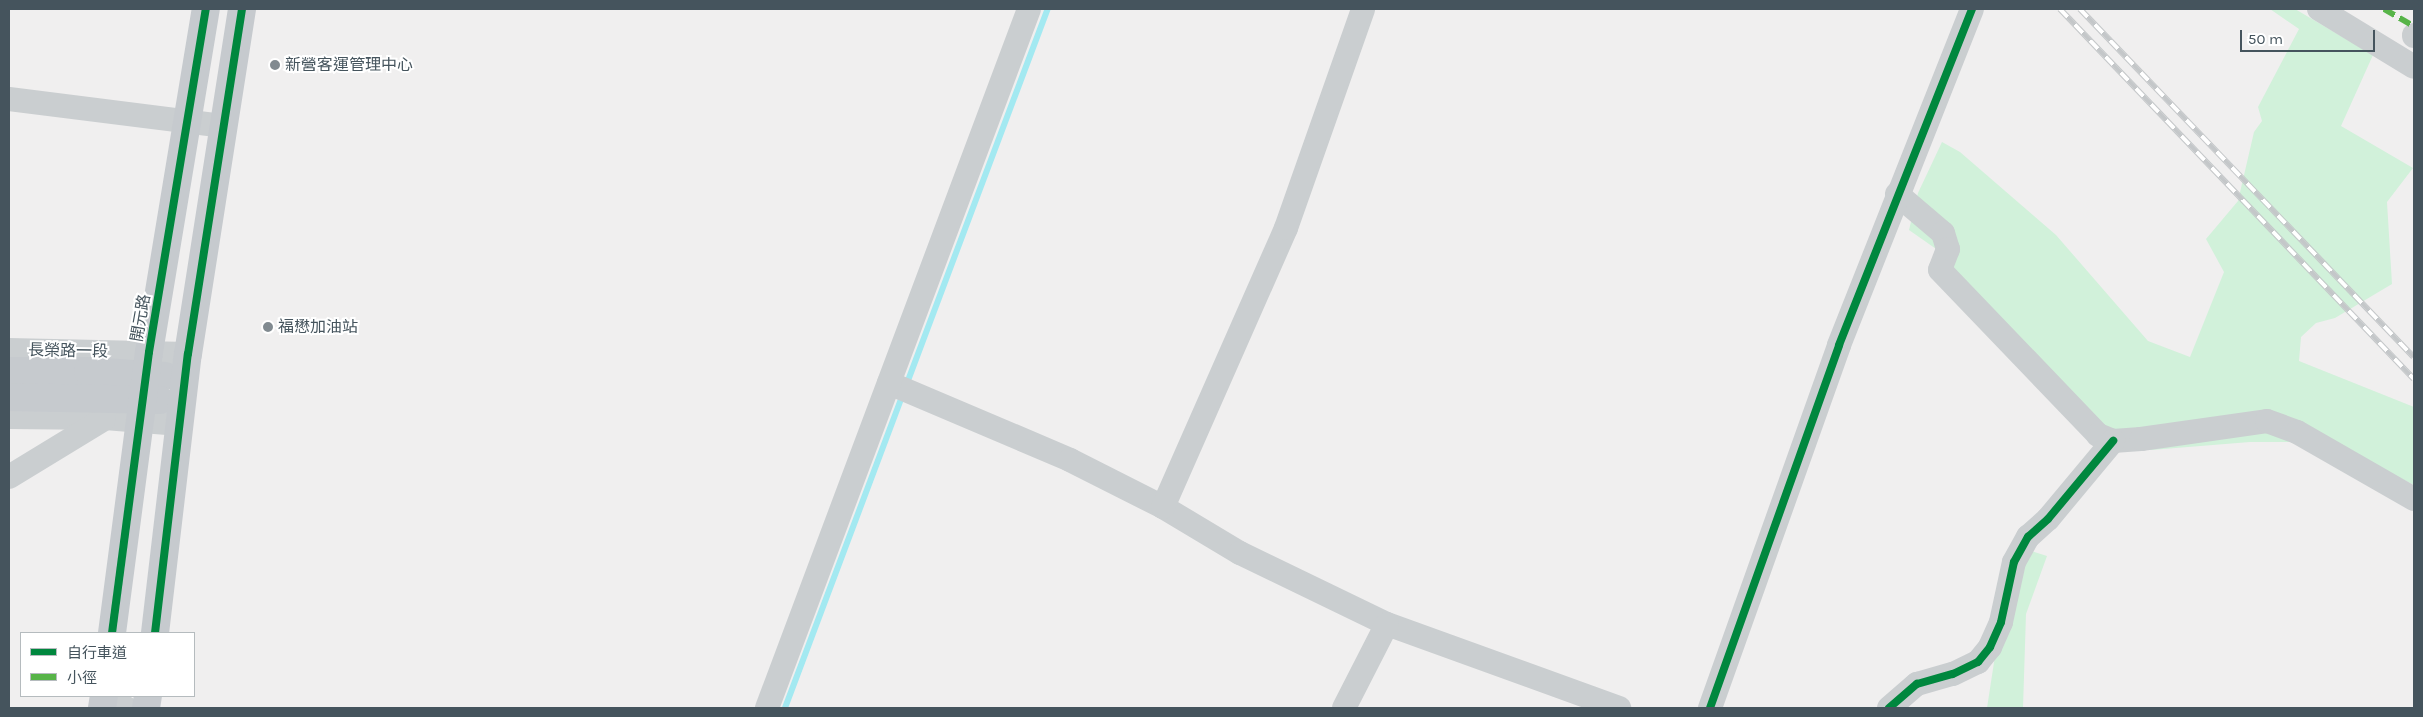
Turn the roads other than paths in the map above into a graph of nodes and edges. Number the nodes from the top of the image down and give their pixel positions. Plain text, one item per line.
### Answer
1 (206, 9) edge
2 (242, 9) edge
3 (1030, 9) edge
4 (1363, 9) edge
5 (1972, 9) edge
6 (2319, 9) edge
7 (2414, 67) edge
8 (9, 99) edge
9 (189, 121) junction
10 (224, 126) junction
11 (1897, 194) junction
12 (9, 350) edge
13 (9, 372) edge
14 (889, 384) junction
15 (144, 386) junction
16 (184, 389) junction
17 (94, 395) junction
18 (9, 397) edge
19 (9, 417) edge
20 (2113, 441) junction
21 (9, 477) edge
22 (2414, 499) edge
23 (1163, 507) junction
24 (1387, 624) junction
25 (112, 632) edge
26 (155, 632) edge
27 (767, 708) edge
28 (1344, 708) edge
29 (1619, 708) edge
30 (1713, 708) edge
31 (1889, 708) edge

1 - 9 main road, 開元路
2 - 10 main road
3 - 14 street
4 - 23 street
5 - 11 street
6 - 7 street
8 - 9 street
9 - 10 street
9 - 15 main road, 開元路
10 - 16 main road
11 - 20 street
11 - 30 street
12 - 15 street, 長榮路一段
13 - 17 main road
14 - 23 street
14 - 27 street
15 - 16 main road, 長榮路一段
15 - 16 street, 長榮路一段
15 - 17 main road, 長榮路一段
15 - 25 main road, 開元路
16 - 26 main road
17 - 18 main road
17 - 19 street, 長榮路一段
17 - 21 street
20 - 22 street
20 - 31 street
23 - 24 street
24 - 28 street
24 - 29 street

